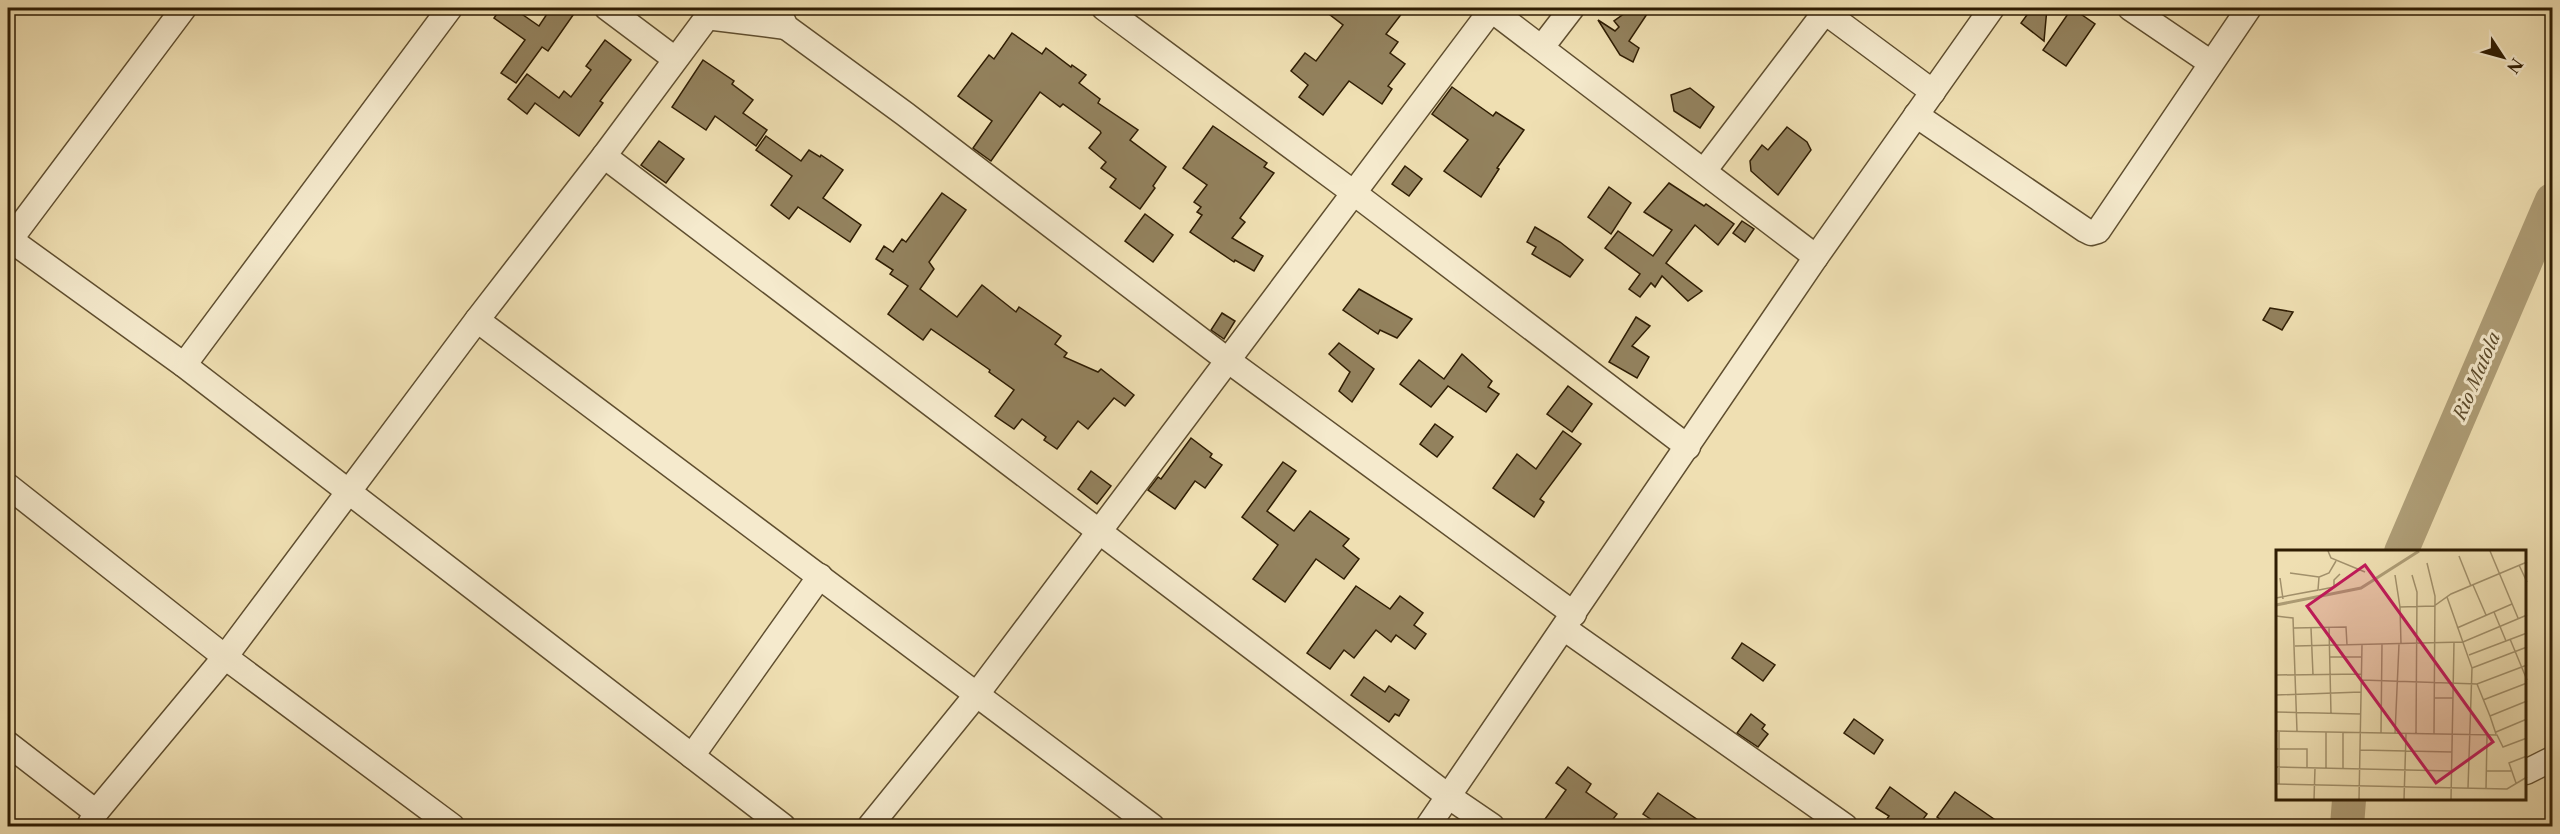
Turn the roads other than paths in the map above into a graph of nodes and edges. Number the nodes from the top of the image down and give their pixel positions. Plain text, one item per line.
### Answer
1 (184, 8) edge
2 (450, 8) edge
3 (607, 8) edge
4 (1104, 8) edge
5 (1491, 8) edge
6 (1572, 8) edge
7 (1992, 8) edge
8 (2130, 8) edge
9 (2249, 8) edge
10 (1827, 10) edge
11 (710, 12) edge
12 (782, 17) edge
13 (1542, 47) junction
14 (675, 59) junction
15 (2211, 63) junction
16 (1933, 92) junction
17 (1916, 115) junction
18 (604, 156) junction
19 (1704, 171) junction
20 (1354, 193) junction
21 (9, 239) edge
22 (1816, 257) junction
23 (477, 320) junction
24 (1226, 359) junction
25 (184, 365) junction
26 (1688, 447) junction
27 (8, 486) edge
28 (347, 492) junction
29 (1101, 530) junction
30 (820, 576) junction
31 (1570, 621) junction
32 (225, 657) junction
33 (977, 694) junction
34 (8, 744) edge
35 (692, 756) junction
36 (2553, 759) edge
37 (2527, 772) edge
38 (1448, 796) junction
39 (92, 819) edge
40 (452, 826) edge
41 (783, 826) edge
42 (870, 826) edge
43 (1152, 826) edge
44 (1428, 826) edge
45 (1492, 826) edge
46 (1845, 826) edge

1 - 21 street
2 - 25 street
3 - 14 street
4 - 20 street
5 - 13 street
5 - 20 street
6 - 13 street
7 - 16 street
8 - 15 street
9 - 15 street
10 - 16 street
10 - 19 street
11 - 12 street
11 - 14 street
12 - 24 street
13 - 19 street
14 - 18 street
15 - 17 street
16 - 17 street
17 - 22 street
18 - 23 street
18 - 29 street
19 - 22 street
20 - 24 street
20 - 26 street
21 - 25 street
22 - 26 street
23 - 28 street
23 - 30 street
24 - 29 street
24 - 31 street
25 - 28 street
26 - 31 street
27 - 32 street
28 - 32 street
28 - 35 street
29 - 33 street
29 - 38 street
30 - 33 street
30 - 35 street
31 - 38 street
31 - 46 street
32 - 39 street
32 - 40 street
33 - 42 street
33 - 43 street
34 - 39 street
35 - 41 street
36 - 37 street
38 - 44 street
38 - 45 street

